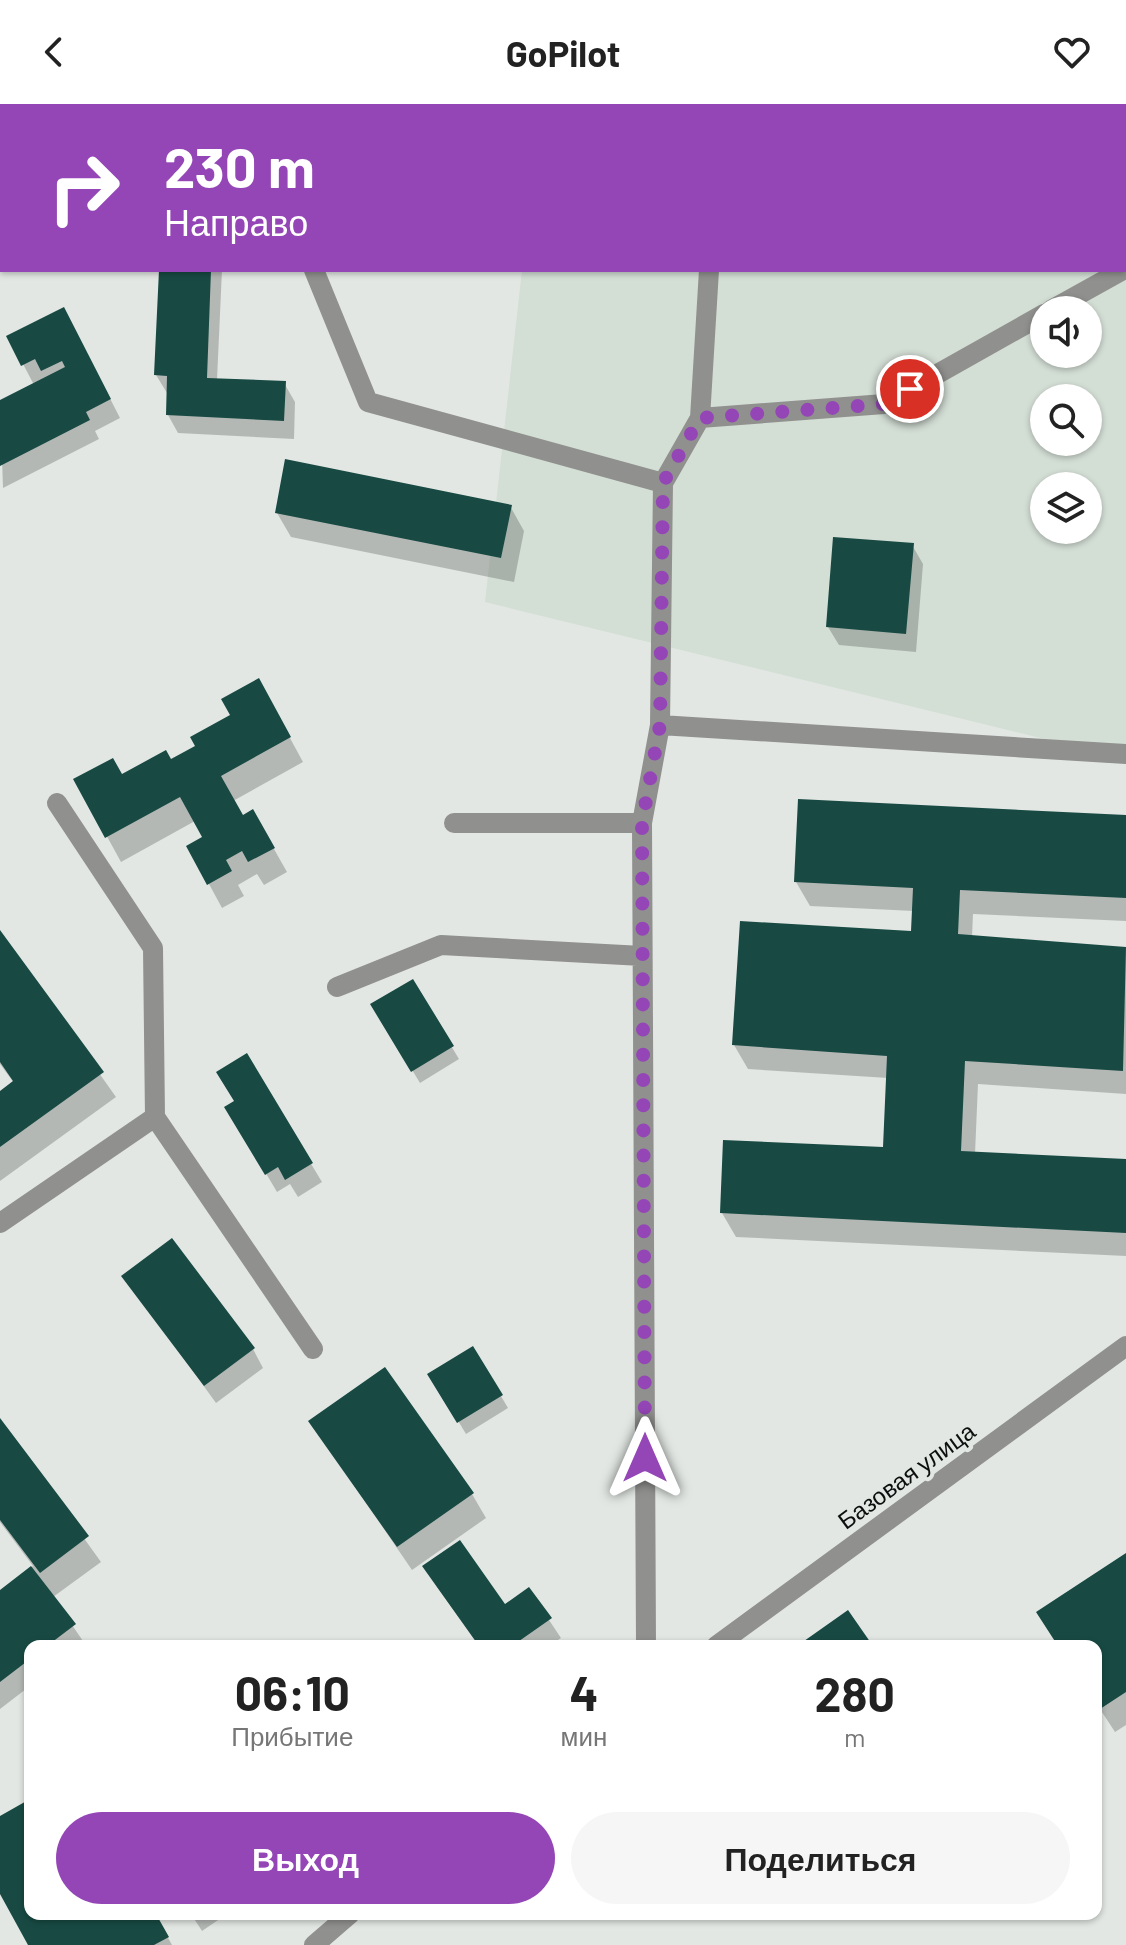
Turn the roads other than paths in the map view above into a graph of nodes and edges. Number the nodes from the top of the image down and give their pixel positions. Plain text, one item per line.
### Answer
1 (315, 272) edge
2 (709, 272) edge
3 (1119, 272) edge
4 (1076, 296) edge
5 (1030, 322) edge
6 (700, 418) junction
7 (663, 483) junction
8 (660, 725) junction
9 (1126, 754) edge
10 (57, 803) dead end
11 (454, 823) dead end
12 (642, 823) junction
13 (642, 956) junction
14 (337, 987) dead end
15 (155, 1117) junction
16 (0, 1223) edge
17 (1126, 1346) edge
18 (313, 1349) dead end
19 (646, 1640) edge
20 (724, 1640) edge
21 (340, 1928) edge
22 (314, 1945) edge

1 - 7 street
2 - 6 street
3 - 4 street
5 - 6 street
6 - 7 street
7 - 8 street
8 - 9 street
8 - 12 street
10 - 15 street
11 - 12 street
12 - 13 street
13 - 14 street
13 - 19 street
15 - 16 street
15 - 18 street
17 - 20 street, Базовая улица
21 - 22 street

